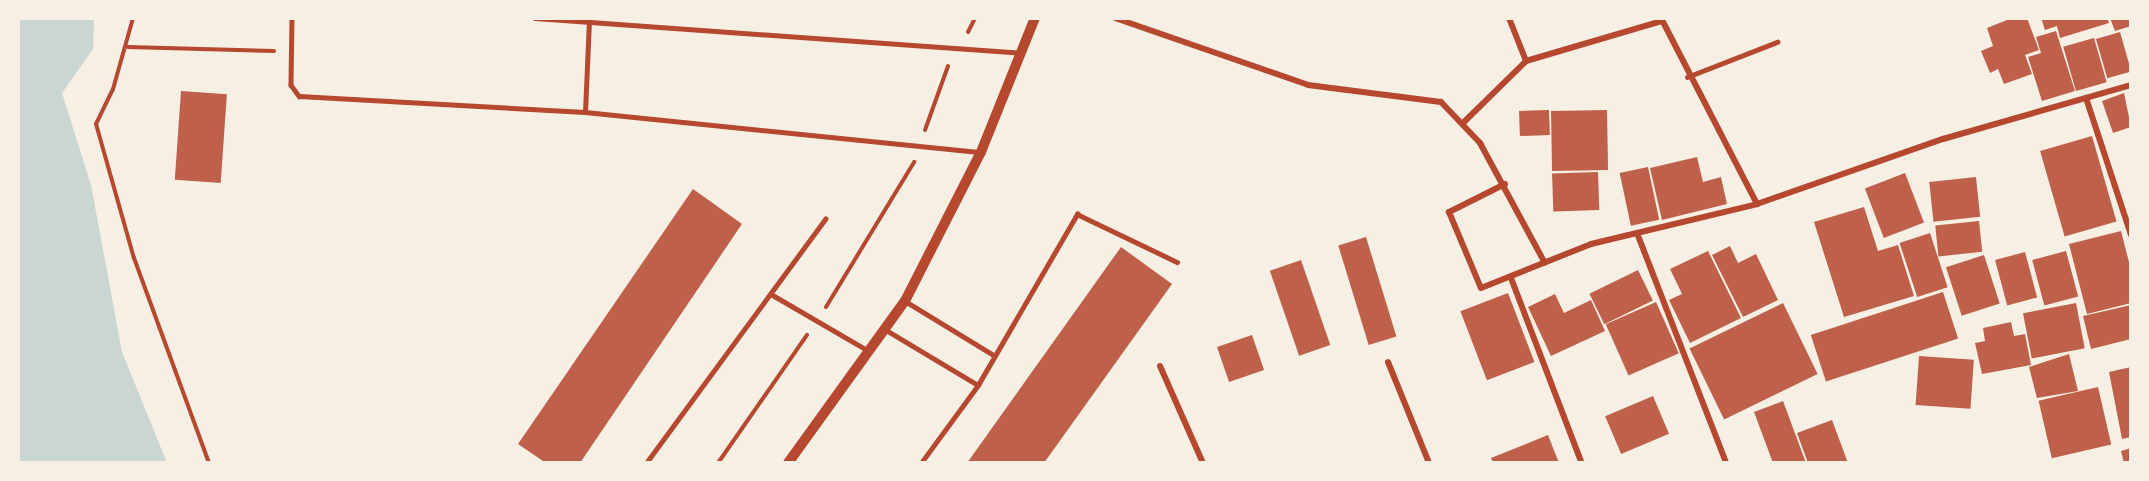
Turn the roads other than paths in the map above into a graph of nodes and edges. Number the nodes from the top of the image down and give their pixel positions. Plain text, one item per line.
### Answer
1 (292, 18) edge
2 (535, 18) edge
3 (1035, 18) edge
4 (1115, 18) edge
5 (1509, 18) edge
6 (1661, 20) edge
7 (589, 21) junction
8 (1777, 42) dead end
9 (1022, 54) junction
10 (1526, 61) junction
11 (1687, 77) junction
12 (2131, 85) edge
13 (2086, 98) junction
14 (585, 112) junction
15 (1464, 122) junction
16 (981, 152) junction
17 (1505, 184) junction
18 (1757, 204) junction
19 (825, 219) dead end
20 (1637, 233) junction
21 (2131, 235) edge
22 (1177, 262) dead end
23 (1545, 263) junction
24 (1511, 278) junction
25 (771, 294) junction
26 (905, 301) junction
27 (886, 330) junction
28 (871, 353) junction
29 (995, 356) junction
30 (1388, 362) dead end
31 (1160, 366) dead end
32 (978, 385) junction
33 (1581, 461) dead end
34 (646, 463) edge
35 (788, 463) edge
36 (921, 463) edge
37 (1203, 463) edge
38 (1429, 463) edge
39 (1726, 463) edge

1 - 14 lane
2 - 7 lane
3 - 9 street
4 - 15 street
5 - 10 street
6 - 10 street
6 - 11 street
7 - 9 lane
7 - 14 lane
8 - 11 lane
9 - 16 street
10 - 15 street
11 - 18 street
12 - 13 street
13 - 18 street
13 - 21 street
14 - 16 lane
15 - 17 street
16 - 26 street
17 - 23 street
17 - 24 street
18 - 20 street
19 - 25 lane
20 - 23 street
20 - 39 street
22 - 29 lane
23 - 24 street
24 - 33 street
25 - 28 lane
25 - 34 lane
26 - 27 street
26 - 29 lane
27 - 28 street
27 - 32 lane
28 - 35 street
29 - 32 lane
30 - 38 street
31 - 37 street
32 - 36 lane

